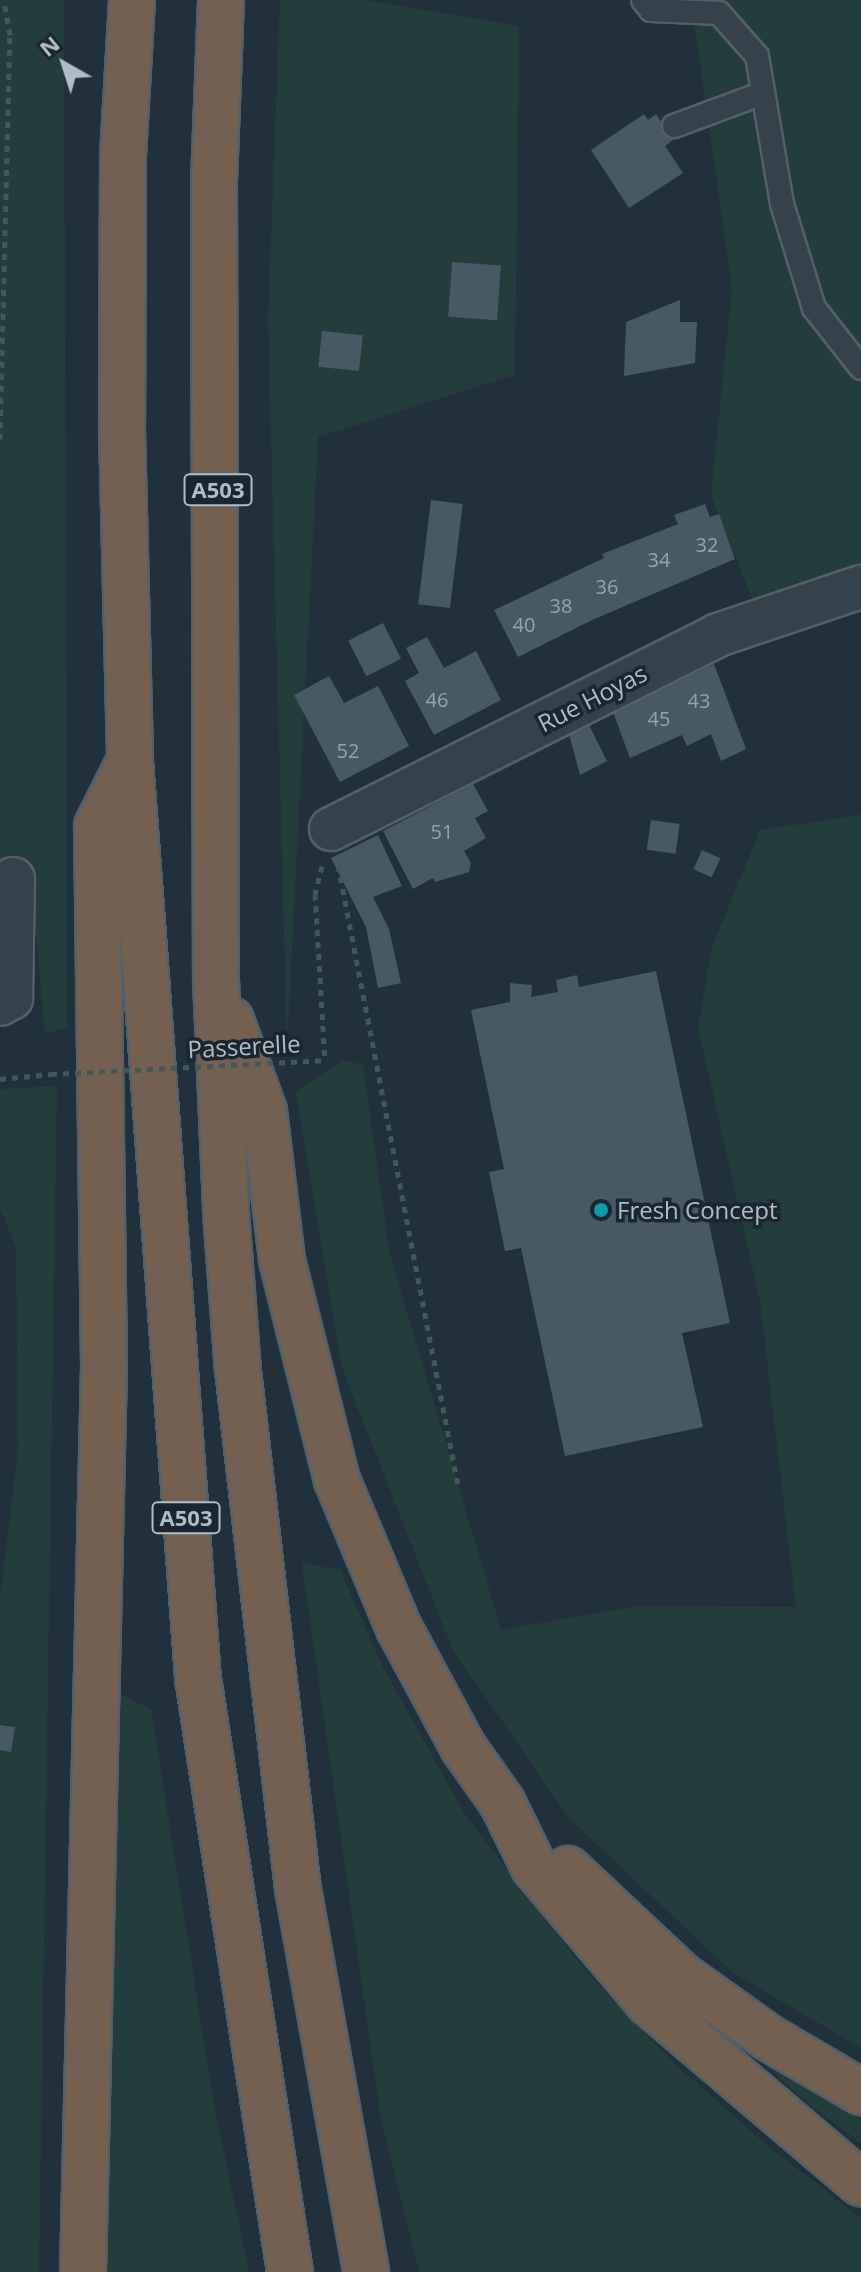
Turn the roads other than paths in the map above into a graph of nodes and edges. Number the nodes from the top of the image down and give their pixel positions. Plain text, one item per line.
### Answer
1 (132, 0) edge
2 (221, 0) edge
3 (643, 0) edge
4 (763, 93) junction
5 (674, 126) dead end
6 (861, 368) edge
7 (861, 587) edge
8 (130, 759) junction
9 (331, 829) road end
10 (13, 879) dead end
11 (216, 980) junction
12 (0, 1004) edge
13 (502, 1802) junction
14 (861, 2092) edge
15 (861, 2183) edge
16 (83, 2272) edge
17 (290, 2272) edge
18 (366, 2272) edge

1 - 8 highway, A503
2 - 11 highway, A503
3 - 4 lane
4 - 5 lane
4 - 6 lane
7 - 9 street, Rue Hoyas
8 - 16 highway
8 - 17 highway, A503
10 - 12 street
11 - 13 highway
11 - 18 highway, A503
13 - 14 highway
13 - 15 highway

